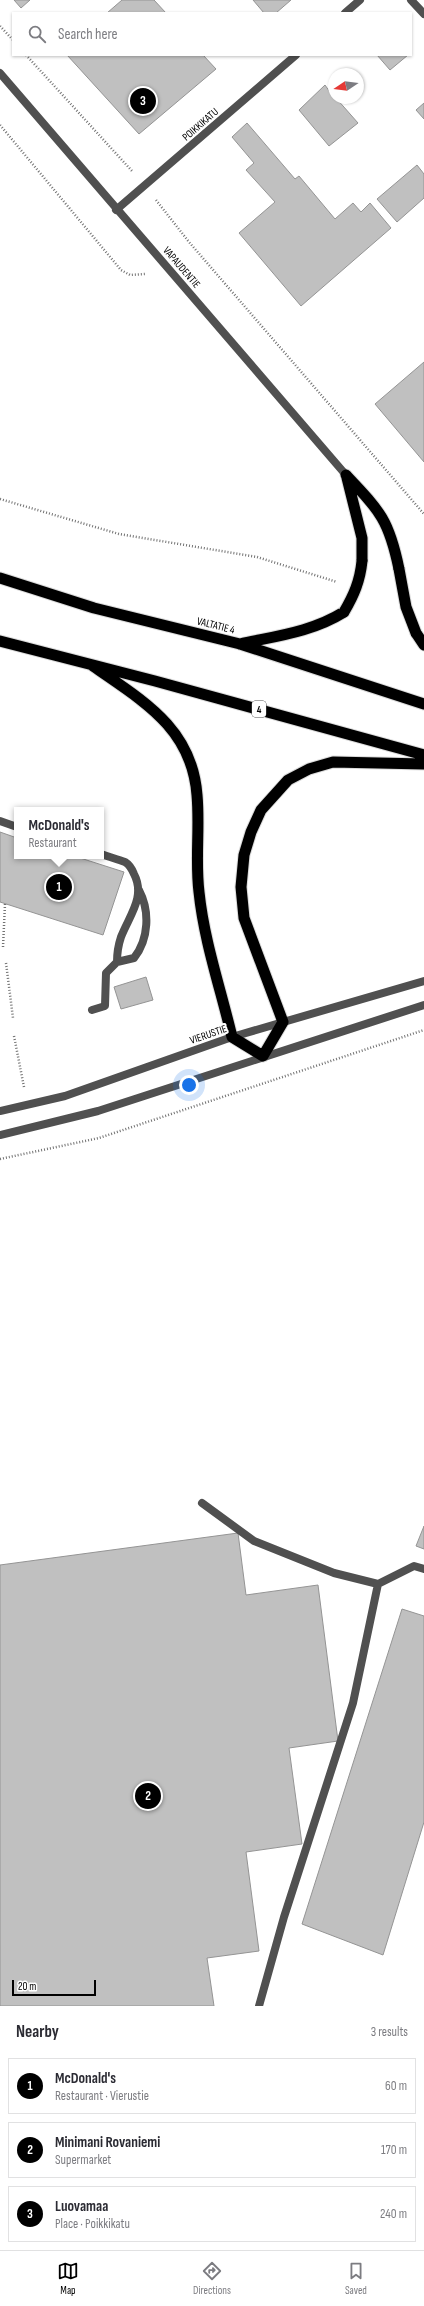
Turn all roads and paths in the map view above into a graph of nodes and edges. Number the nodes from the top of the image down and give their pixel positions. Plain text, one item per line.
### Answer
1 (360, 0) edge
2 (412, 0) edge
3 (346, 12) edge
4 (424, 14) edge
5 (0, 26) edge
6 (12, 39) edge
7 (27, 56) edge
8 (295, 56) edge
9 (0, 73) edge
10 (0, 125) edge
11 (145, 185) junction
12 (116, 210) junction
13 (145, 274) dead end
14 (346, 475) junction
15 (0, 499) edge
16 (424, 514) edge
17 (0, 578) edge
18 (342, 583) dead end
19 (0, 642) edge
20 (240, 644) junction
21 (424, 645) edge
22 (93, 666) junction
23 (424, 704) edge
24 (424, 755) edge
25 (424, 764) edge
26 (0, 821) edge
27 (14, 826) edge
28 (104, 855) edge
29 (139, 890) junction
30 (5, 904) dead end
31 (3, 947) dead end
32 (117, 962) junction
33 (6, 963) dead end
34 (424, 981) edge
35 (424, 1005) edge
36 (92, 1010) dead end
37 (13, 1018) dead end
38 (283, 1022) junction
39 (424, 1030) edge
40 (14, 1036) dead end
41 (232, 1037) junction
42 (263, 1056) junction
43 (24, 1087) dead end
44 (0, 1111) edge
45 (0, 1135) edge
46 (0, 1159) edge
47 (202, 1503) dead end
48 (424, 1569) edge
49 (378, 1584) junction
50 (259, 2006) edge

1 - 3 street
2 - 4 street
5 - 6 path
7 - 11 path
8 - 11 street, POIKKIKATU
9 - 12 street, VAPAUDENTIE
10 - 13 path
11 - 12 street, POIKKIKATU
11 - 16 path
12 - 14 street, VAPAUDENTIE
14 - 20 highway, bridge
14 - 21 highway, bridge
15 - 18 path
17 - 20 highway, VALTATIE 4
19 - 22 highway, 4
20 - 23 highway, VALTATIE 4
22 - 24 highway, 4
22 - 41 highway
25 - 38 highway
26 - 27 street
28 - 29 street
29 - 32 street
29 - 32 street
30 - 31 path
32 - 36 street
33 - 37 path
34 - 38 street, VIERUSTIE
35 - 42 street
38 - 41 street, VIERUSTIE
38 - 42 highway
39 - 46 path
40 - 43 path
41 - 42 highway
41 - 44 street, VIERUSTIE
42 - 45 street
47 - 49 street
48 - 49 street
49 - 50 street

